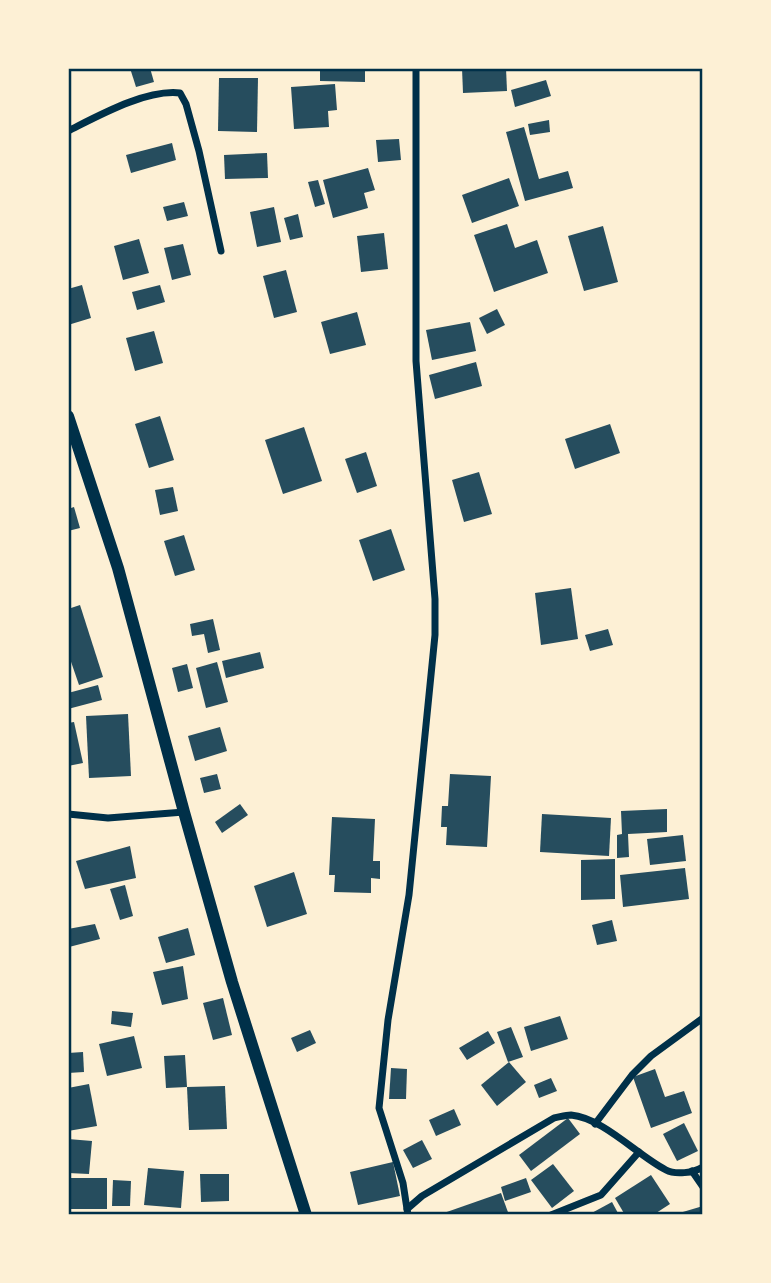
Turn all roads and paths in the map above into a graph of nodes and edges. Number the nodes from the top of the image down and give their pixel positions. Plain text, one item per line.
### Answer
1 (415, 68) edge
2 (68, 131) edge
3 (221, 251) dead end
4 (68, 415) edge
5 (184, 812) junction
6 (68, 814) edge
7 (703, 1018) edge
8 (595, 1124) junction
9 (639, 1152) junction
10 (703, 1167) edge
11 (692, 1171) junction
12 (703, 1187) edge
13 (407, 1212) edge
14 (306, 1215) edge
15 (551, 1215) edge

1 - 13 street
2 - 3 street
4 - 5 street
5 - 6 street
5 - 14 street
7 - 8 street
8 - 9 street
8 - 13 street
9 - 11 street
9 - 15 street
10 - 11 street
11 - 12 street

